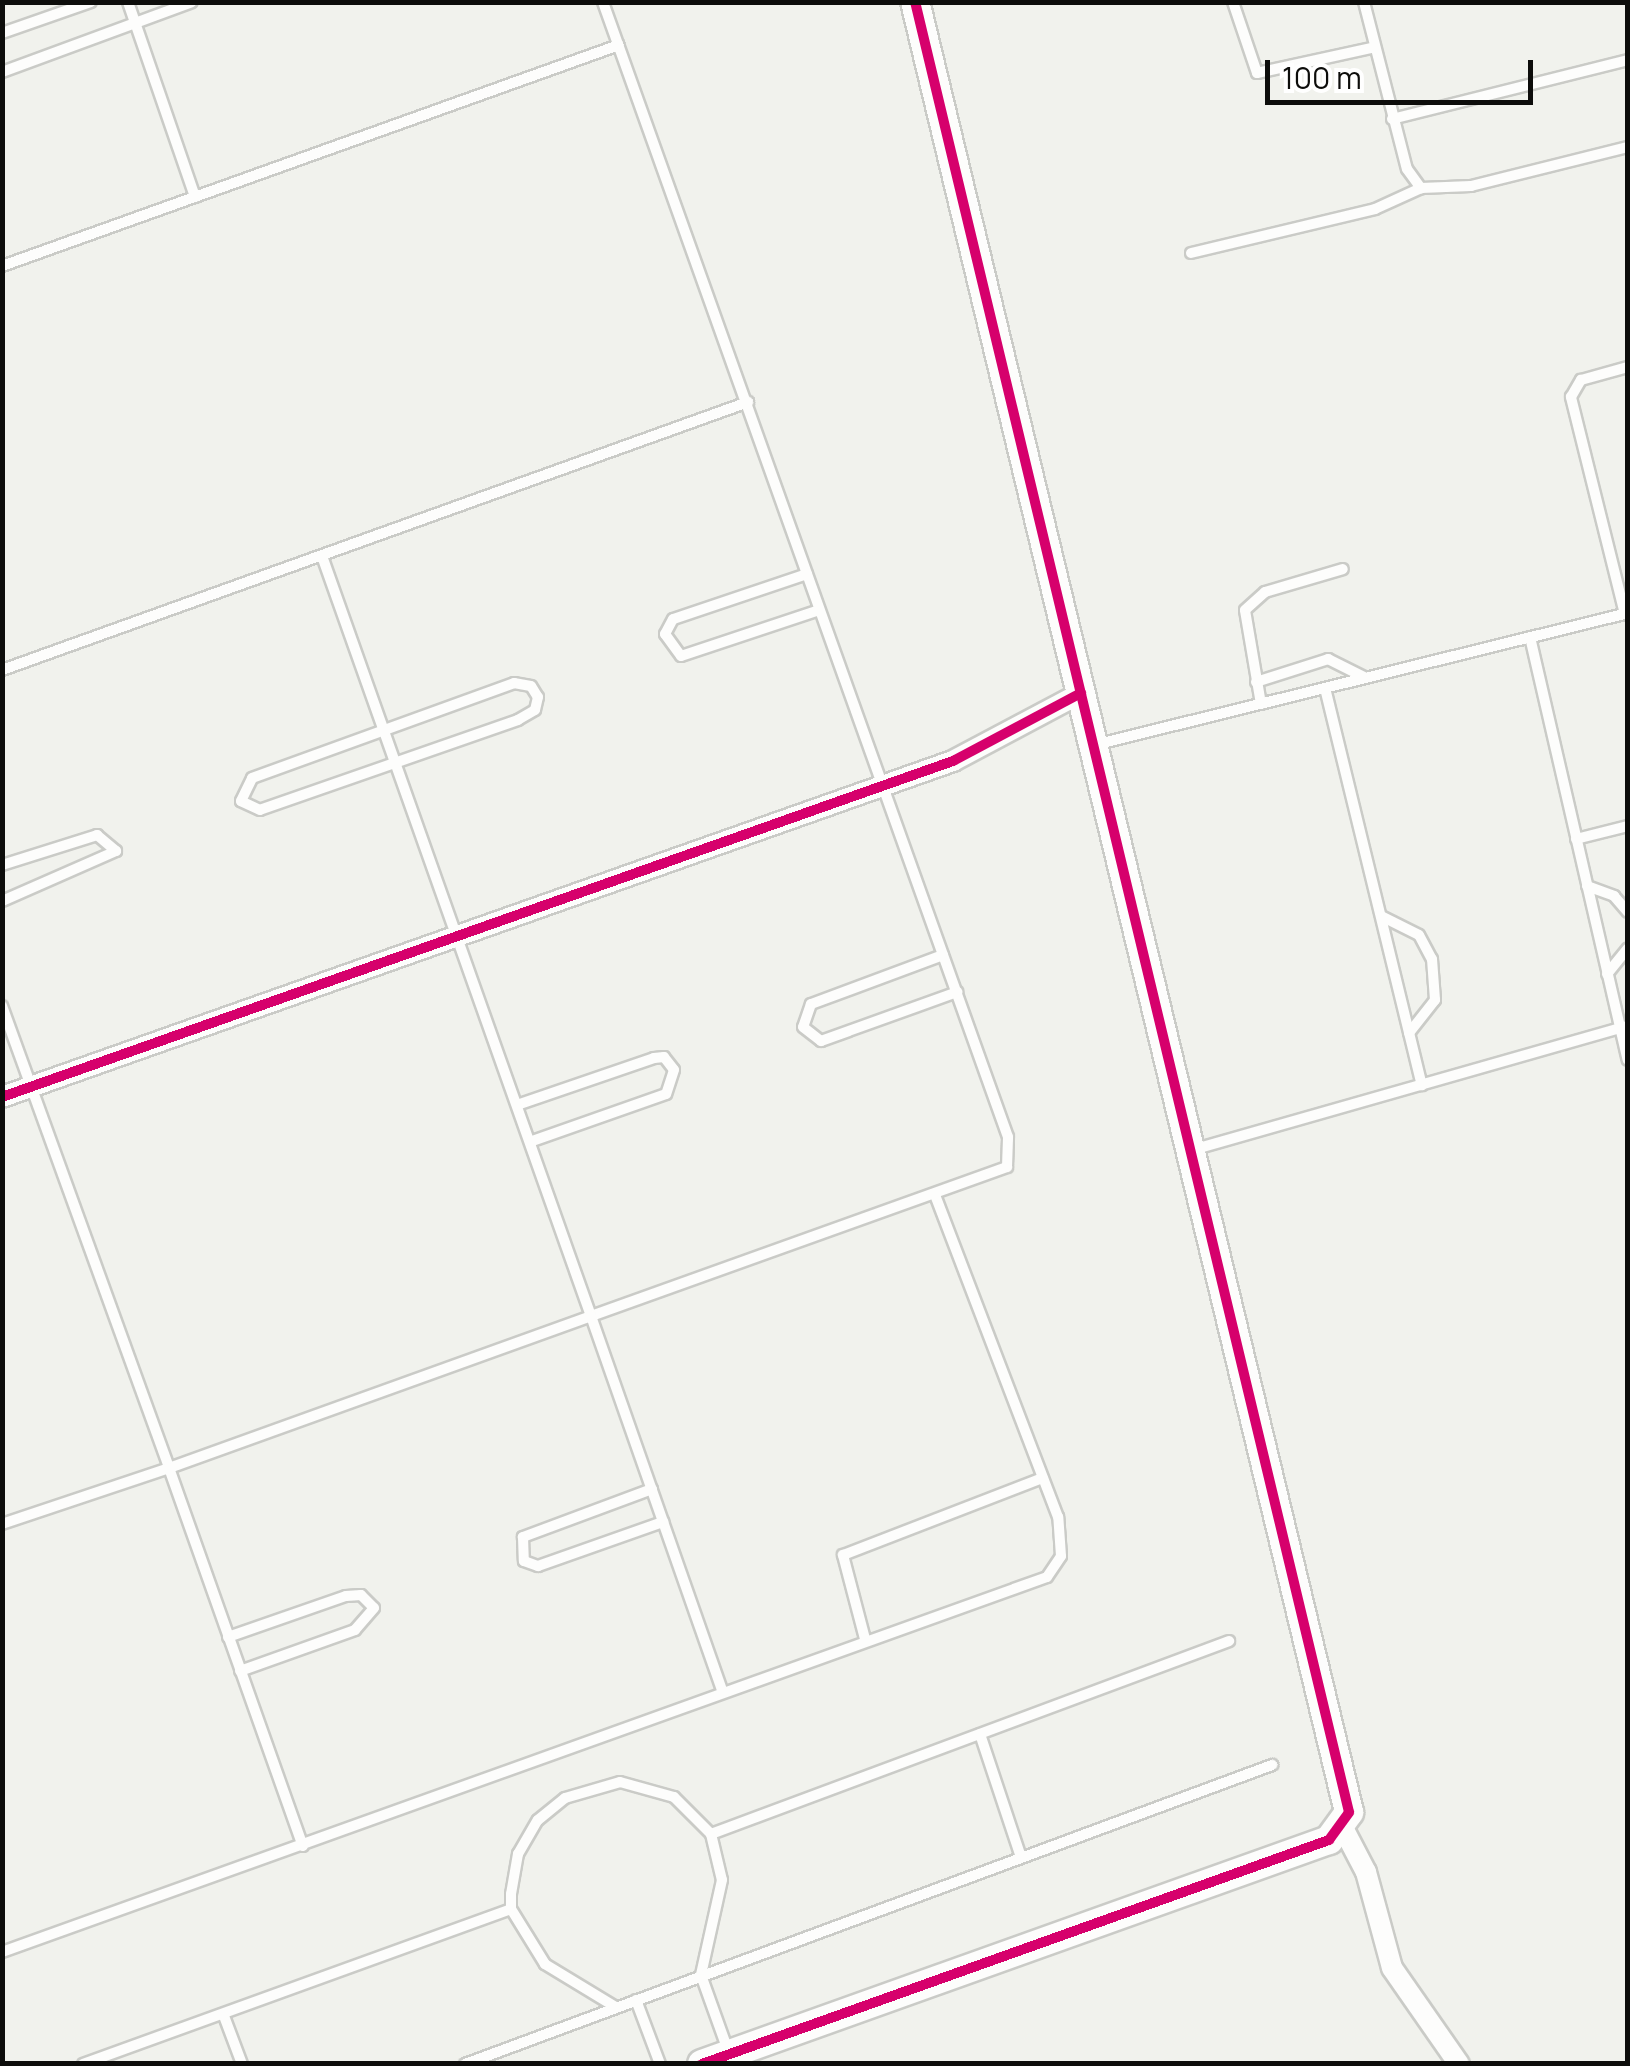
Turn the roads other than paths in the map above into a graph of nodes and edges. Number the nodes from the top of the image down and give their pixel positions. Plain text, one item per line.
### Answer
1 (91, 2) edge
2 (128, 2) edge
3 (192, 2) edge
4 (604, 2) edge
5 (915, 2) edge
6 (1233, 2) edge
7 (1364, 2) edge
8 (135, 23) junction
9 (2, 32) edge
10 (619, 45) junction
11 (1375, 47) junction
12 (1628, 60) edge
13 (2, 72) edge
14 (1392, 119) junction
15 (1628, 146) edge
16 (1421, 188) junction
17 (195, 197) junction
18 (1191, 253) dead end
19 (2, 266) edge
20 (1628, 367) edge
21 (748, 402) junction
22 (322, 556) junction
23 (1344, 569) dead end
24 (807, 574) junction
25 (819, 610) junction
26 (1626, 614) edge
27 (1530, 637) junction
28 (2, 670) edge
29 (1366, 678) junction
30 (1256, 682) junction
31 (1326, 688) junction
32 (1081, 693) junction
33 (1261, 704) junction
34 (385, 729) junction
35 (1093, 745) junction
36 (396, 761) junction
37 (882, 786) junction
38 (1628, 826) edge
39 (1576, 839) junction
40 (2, 864) edge
41 (1587, 886) junction
42 (2, 900) edge
43 (1628, 912) edge
44 (1381, 916) junction
45 (456, 936) junction
46 (1628, 948) edge
47 (943, 955) junction
48 (1607, 974) junction
49 (956, 992) junction
50 (2, 1006) edge
51 (1624, 1027) edge
52 (1409, 1033) junction
53 (1628, 1060) edge
54 (1422, 1085) junction
55 (32, 1086) junction
56 (2, 1097) edge
57 (517, 1105) junction
58 (530, 1142) junction
59 (1191, 1150) junction
60 (936, 1196) junction
61 (591, 1316) junction
62 (169, 1468) junction
63 (1043, 1478) junction
64 (652, 1490) junction
65 (664, 1522) junction
66 (2, 1524) edge
67 (228, 1637) junction
68 (865, 1639) junction
69 (1229, 1641) dead end
70 (240, 1671) junction
71 (722, 1691) junction
72 (980, 1734) junction
73 (1272, 1765) dead end
74 (1342, 1828) junction
75 (711, 1834) junction
76 (303, 1846) junction
77 (1022, 1857) junction
78 (511, 1909) junction
79 (2, 1952) edge
80 (701, 1975) junction
81 (636, 2000) junction
82 (614, 2006) junction
83 (224, 2016) junction
84 (730, 2054) junction
85 (83, 2064) edge
86 (242, 2064) edge
87 (465, 2064) edge
88 (660, 2064) edge
89 (702, 2064) edge
90 (1459, 2064) edge

1 - 9 lane
2 - 8 lane
3 - 8 lane
4 - 10 lane
5 - 32 street
6 - 11 lane
7 - 11 lane
8 - 13 lane
8 - 17 lane
10 - 17 lane
10 - 21 lane
11 - 14 lane
12 - 14 lane
14 - 16 lane
15 - 16 lane
16 - 18 lane
17 - 19 lane
20 - 26 lane
21 - 22 lane
21 - 24 lane
22 - 28 lane
22 - 34 lane
23 - 30 lane
24 - 25 lane
24 - 25 lane
25 - 37 lane
26 - 27 lane
27 - 29 lane
27 - 39 lane
29 - 30 lane
29 - 31 lane
30 - 33 lane
31 - 33 lane
31 - 44 lane
32 - 35 street
32 - 37 street
33 - 35 lane
34 - 36 lane
34 - 36 lane
34 - 36 lane
35 - 59 street
36 - 45 lane
37 - 45 street
37 - 47 lane
38 - 39 lane
39 - 41 lane
40 - 42 lane
41 - 43 lane
41 - 48 lane
44 - 52 lane
44 - 52 lane
45 - 55 street
45 - 57 lane
46 - 48 lane
47 - 49 lane
47 - 49 lane
48 - 51 lane
49 - 60 lane
50 - 55 lane
51 - 53 lane
51 - 54 lane
52 - 54 lane
54 - 59 lane
55 - 56 street
55 - 62 lane
57 - 58 lane
57 - 58 lane
58 - 61 lane
59 - 74 street
60 - 61 lane
60 - 63 lane
61 - 62 lane
61 - 64 lane
62 - 66 lane
62 - 67 lane
63 - 68 lane
63 - 68 lane
64 - 65 lane
64 - 65 lane
65 - 71 lane
67 - 70 lane
67 - 70 lane
68 - 71 lane
69 - 72 lane
70 - 76 lane
71 - 76 lane
72 - 75 lane
72 - 77 lane
73 - 77 lane
74 - 84 street
74 - 90 street
75 - 78 lane
75 - 80 lane
76 - 79 lane
77 - 80 lane
78 - 82 lane
78 - 83 lane
80 - 81 lane
80 - 84 lane
81 - 82 lane
81 - 88 lane
82 - 87 lane
83 - 85 lane
83 - 86 lane
84 - 89 street

